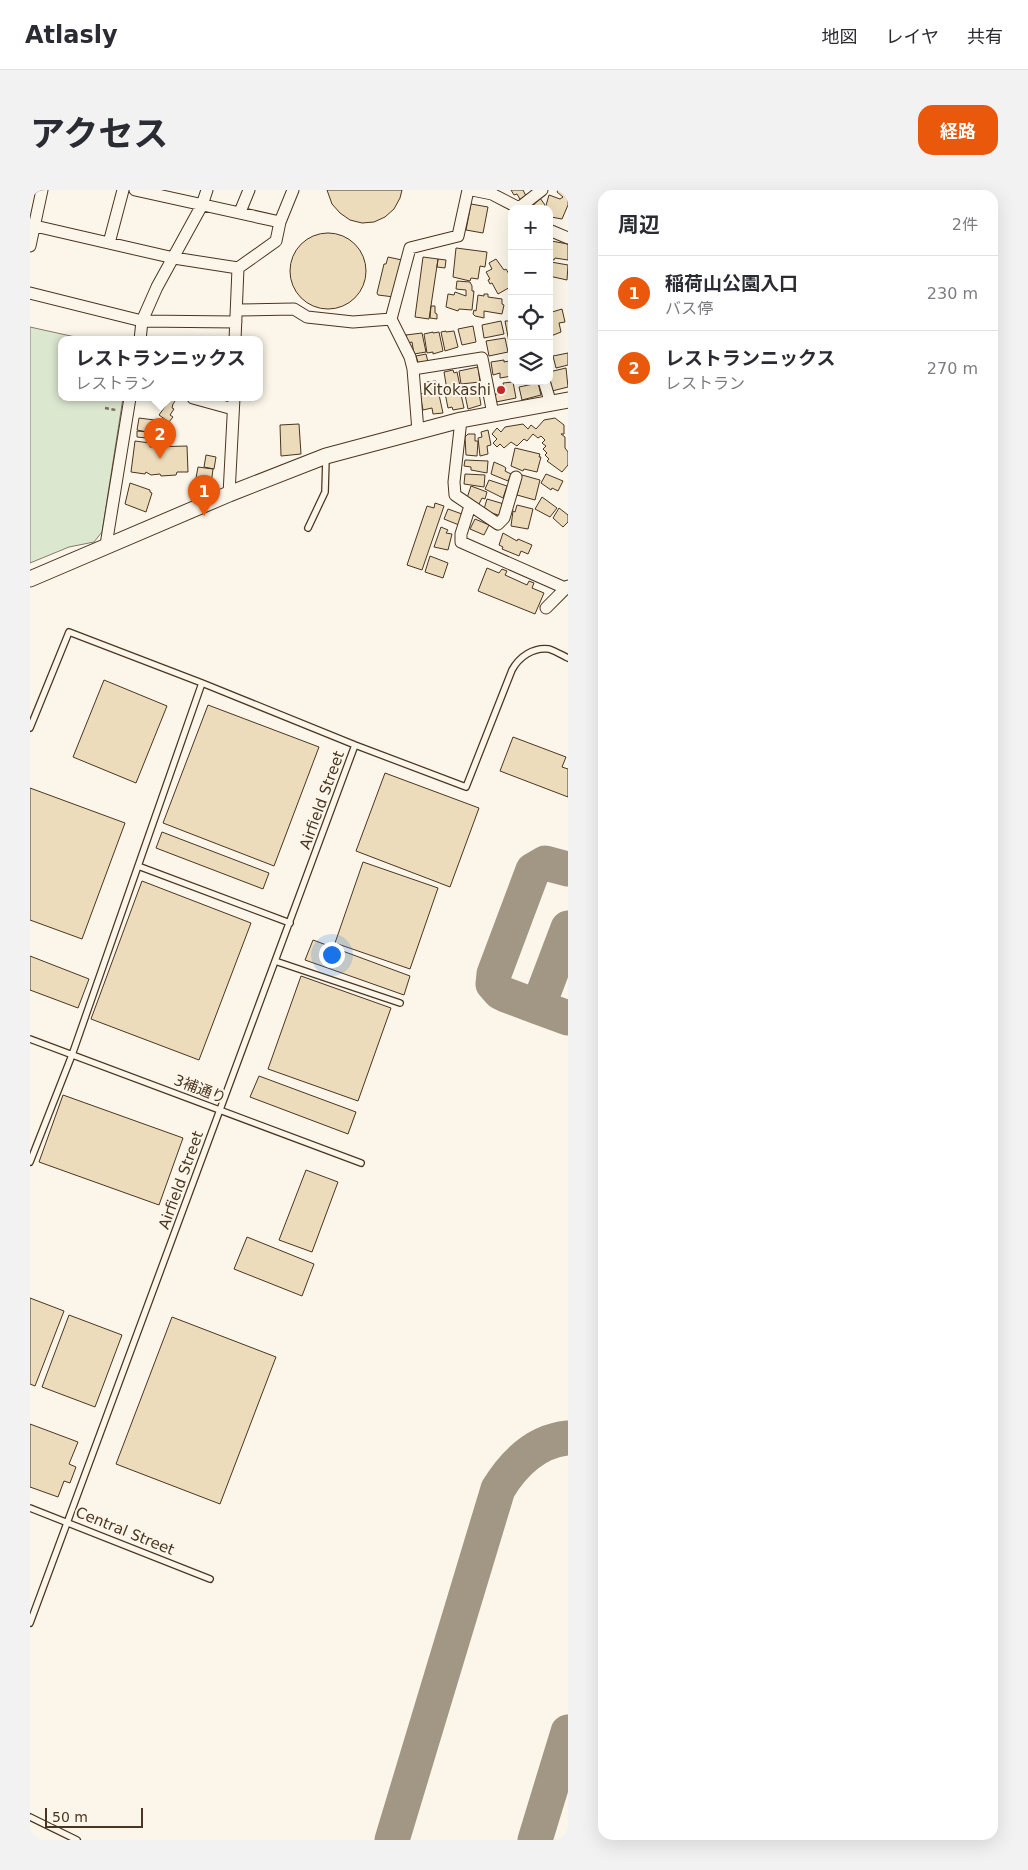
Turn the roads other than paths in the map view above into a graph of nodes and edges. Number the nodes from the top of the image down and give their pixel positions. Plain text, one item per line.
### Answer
1 (42, 190) edge
2 (123, 190) edge
3 (135, 190) edge
4 (207, 190) edge
5 (249, 190) edge
6 (293, 190) edge
7 (468, 190) edge
8 (472, 190) edge
9 (542, 190) edge
10 (492, 192) edge
11 (202, 205) junction
12 (516, 205) edge
13 (524, 205) edge
14 (240, 212) junction
15 (280, 222) junction
16 (35, 226) junction
17 (553, 232) edge
18 (568, 238) edge
19 (109, 243) junction
20 (30, 246) edge
21 (174, 258) junction
22 (238, 268) junction
23 (30, 293) edge
24 (237, 316) junction
25 (391, 320) junction
26 (142, 321) junction
27 (140, 336) edge
28 (235, 336) edge
29 (413, 369) junction
30 (545, 385) edge
31 (568, 400) edge
32 (130, 401) edge
33 (217, 401) edge
34 (233, 403) edge
35 (551, 404) junction
36 (493, 414) junction
37 (461, 420) junction
38 (418, 431) junction
39 (326, 456) junction
40 (516, 477) dead end
41 (229, 494) junction
42 (470, 506) junction
43 (308, 528) dead end
44 (106, 545) junction
45 (30, 578) edge
46 (567, 587) edge
47 (546, 608) dead end
48 (568, 658) edge
49 (202, 683) junction
50 (30, 728) edge
51 (355, 745) junction
52 (138, 866) junction
53 (290, 923) junction
54 (276, 961) junction
55 (400, 1003) dead end
56 (30, 1039) edge
57 (72, 1055) junction
58 (220, 1110) junction
59 (30, 1162) edge
60 (361, 1163) dead end
61 (30, 1508) edge
62 (68, 1522) junction
63 (210, 1579) dead end
64 (30, 1624) edge
65 (30, 1817) edge
66 (78, 1840) edge

1 - 16 street
2 - 19 street
3 - 11 street
4 - 11 street
5 - 14 street
6 - 15 street
7 - 25 street
8 - 10 street
9 - 13 street
10 - 12 street
11 - 14 street
11 - 21 street
14 - 15 street
15 - 22 street
16 - 19 street
16 - 20 street
17 - 18 street
19 - 21 street
21 - 22 street
21 - 26 street
22 - 24 street
23 - 26 street
24 - 25 street
24 - 26 street
24 - 28 street
25 - 29 street
26 - 27 street
29 - 36 street
29 - 38 street
30 - 35 street
31 - 35 street
32 - 44 street
33 - 34 street
34 - 41 street
35 - 36 street
36 - 37 street
37 - 38 street
37 - 42 street
38 - 39 street
39 - 41 street
39 - 43 lane
40 - 42 street
41 - 44 street
42 - 46 street
44 - 45 street
46 - 47 street
48 - 51 lane
49 - 50 lane
49 - 51 lane
49 - 52 lane
51 - 53 lane, Airfield Street
52 - 53 lane
52 - 57 lane
53 - 54 lane, Airfield Street
54 - 55 lane
54 - 58 lane, Airfield Street
56 - 57 lane, 3補通り
57 - 58 lane, 3補通り
57 - 59 lane
58 - 60 lane, 3補通り
58 - 62 lane, Airfield Street
61 - 62 lane, Central Street
62 - 63 lane, Central Street
62 - 64 lane, Airfield Street
65 - 66 lane

